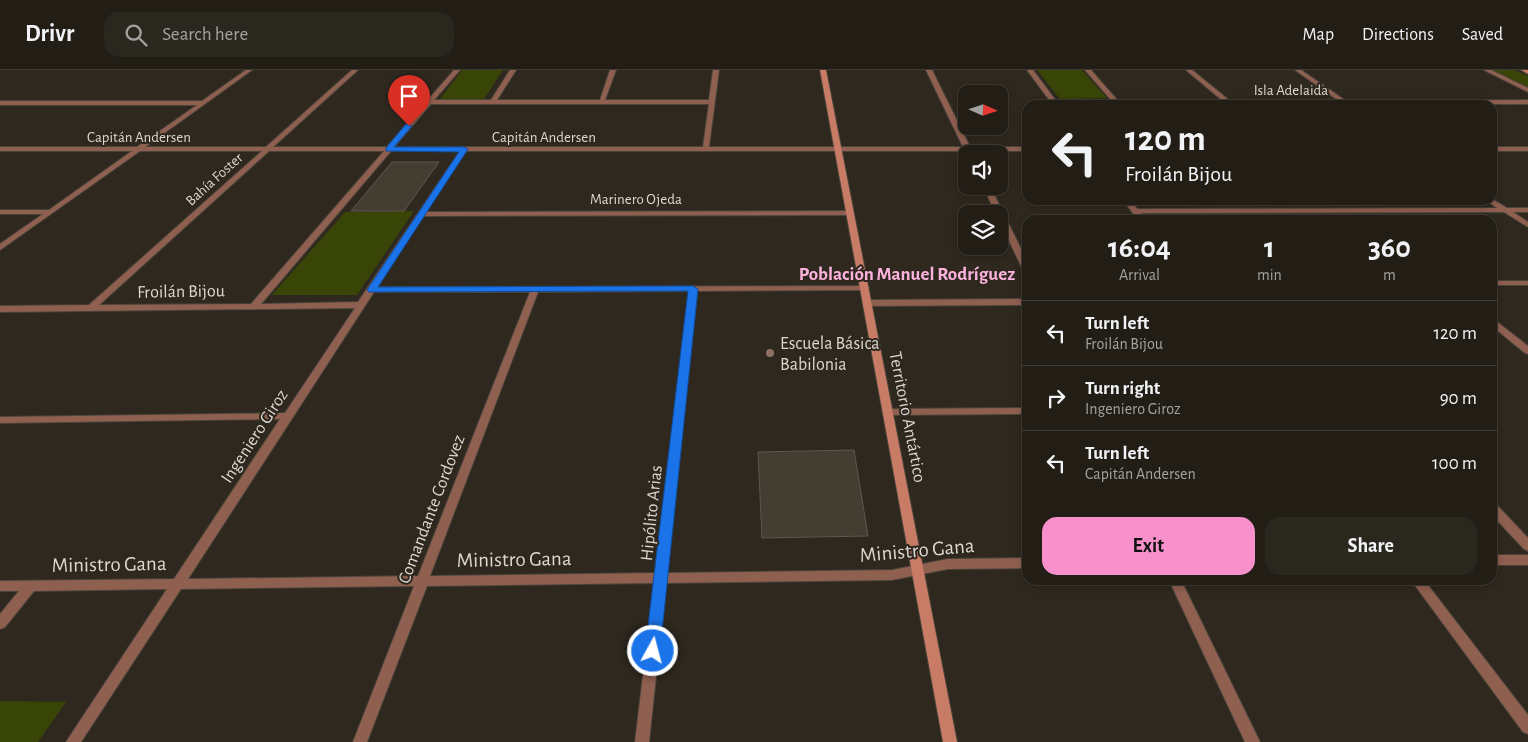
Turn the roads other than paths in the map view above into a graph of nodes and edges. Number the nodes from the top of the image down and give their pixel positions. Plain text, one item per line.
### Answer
1 (248, 70) edge
2 (355, 70) edge
3 (457, 70) edge
4 (513, 70) edge
5 (613, 70) edge
6 (716, 70) edge
7 (823, 70) edge
8 (929, 70) edge
9 (1030, 70) edge
10 (1088, 70) edge
11 (1189, 70) edge
12 (1298, 70) edge
13 (1487, 70) edge
14 (1524, 70) edge
15 (1528, 72) edge
16 (1528, 90) edge
17 (1052, 100) edge
18 (1114, 100) edge
19 (1226, 100) edge
20 (1341, 100) edge
21 (0, 102) edge
22 (429, 102) junction
23 (493, 102) junction
24 (602, 102) junction
25 (712, 102) junction
26 (1497, 102) edge
27 (1528, 102) edge
28 (203, 103) junction
29 (966, 145) edge
30 (0, 149) edge
31 (138, 149) junction
32 (267, 149) junction
33 (388, 149) junction
34 (464, 149) junction
35 (706, 149) junction
36 (1497, 149) edge
37 (1528, 149) edge
38 (838, 150) junction
39 (1022, 150) edge
40 (1008, 151) edge
41 (958, 152) edge
42 (990, 195) edge
43 (1497, 204) edge
44 (1131, 205) edge
45 (1506, 210) junction
46 (1528, 210) edge
47 (1136, 211) junction
48 (1194, 211) junction
49 (0, 212) edge
50 (51, 212) junction
51 (850, 213) junction
52 (422, 214) junction
53 (1139, 215) edge
54 (1198, 215) edge
55 (1528, 225) edge
56 (0, 248) edge
57 (1022, 260) edge
58 (1497, 283) edge
59 (1528, 283) edge
60 (865, 288) junction
61 (535, 289) junction
62 (693, 289) junction
63 (372, 290) junction
64 (1022, 302) edge
65 (867, 303) junction
66 (361, 305) junction
67 (254, 306) junction
68 (91, 308) junction
69 (0, 309) edge
70 (1497, 325) edge
71 (1528, 351) edge
72 (1022, 411) edge
73 (888, 412) junction
74 (288, 416) junction
75 (0, 420) edge
76 (1497, 512) edge
77 (1528, 546) edge
78 (1497, 560) edge
79 (1528, 560) edge
80 (1022, 563) edge
81 (918, 569) junction
82 (661, 578) junction
83 (422, 581) junction
84 (178, 584) junction
85 (31, 585) junction
86 (1177, 585) edge
87 (1421, 585) edge
88 (0, 586) edge
89 (0, 623) edge
90 (1528, 726) edge
91 (73, 742) edge
92 (360, 742) edge
93 (642, 742) edge
94 (950, 742) edge
95 (1253, 742) edge

1 - 28 street
2 - 32 street, Bahía Foster
3 - 22 street
4 - 23 street
5 - 24 street
6 - 25 street
7 - 38 street, Territorio Antártico
8 - 29 street
9 - 17 street
10 - 18 street
11 - 19 street
12 - 20 street
13 - 16 street
14 - 15 street
21 - 28 street
22 - 23 street
22 - 33 street
23 - 24 street
24 - 25 street
25 - 35 street
26 - 27 street, Isla Adelaida
28 - 31 street
30 - 31 street, Capitán Andersen
31 - 32 street, Capitán Andersen
31 - 50 street
32 - 33 street, Capitán Andersen
32 - 68 street, Bahía Foster
33 - 34 street, Capitán Andersen
33 - 67 street
34 - 35 street, Capitán Andersen
34 - 52 street, Ingeniero Giroz
35 - 38 street, Capitán Andersen
36 - 37 street
38 - 41 street, Capitán Andersen
38 - 51 street, Territorio Antártico
39 - 40 street, Capitán Andersen
42 - 57 street
43 - 45 street
44 - 47 street
45 - 46 street
45 - 48 street
45 - 55 street
47 - 48 street
47 - 53 street
48 - 54 street
49 - 50 street
50 - 56 street
51 - 52 street, Marinero Ojeda
51 - 60 street, Territorio Antártico
52 - 63 street, Ingeniero Giroz
58 - 59 street
60 - 62 street
60 - 65 street, Territorio Antártico
61 - 62 street
61 - 63 street
61 - 83 street, Comandante Cordovez
62 - 82 street, Hipólito Arias
63 - 66 street, Ingeniero Giroz
64 - 65 street
65 - 73 street, Territorio Antártico
66 - 67 street, Froilán Bijou
66 - 74 street, Ingeniero Giroz
67 - 68 street, Froilán Bijou
68 - 69 street, Froilán Bijou
70 - 71 street
72 - 73 street
73 - 81 street, Territorio Antártico
74 - 75 street
74 - 84 street, Ingeniero Giroz
76 - 77 street
78 - 79 street
80 - 81 street, Ministro Gana
81 - 82 street, Ministro Gana
81 - 94 street, Territorio Antártico
82 - 83 street, Ministro Gana
82 - 93 street, Hipólito Arias
83 - 84 street, Ministro Gana
83 - 92 street, Comandante Cordovez
84 - 85 street, Ministro Gana
84 - 91 street, Ingeniero Giroz
85 - 88 street, Ministro Gana
85 - 89 street
86 - 95 street
87 - 90 street

